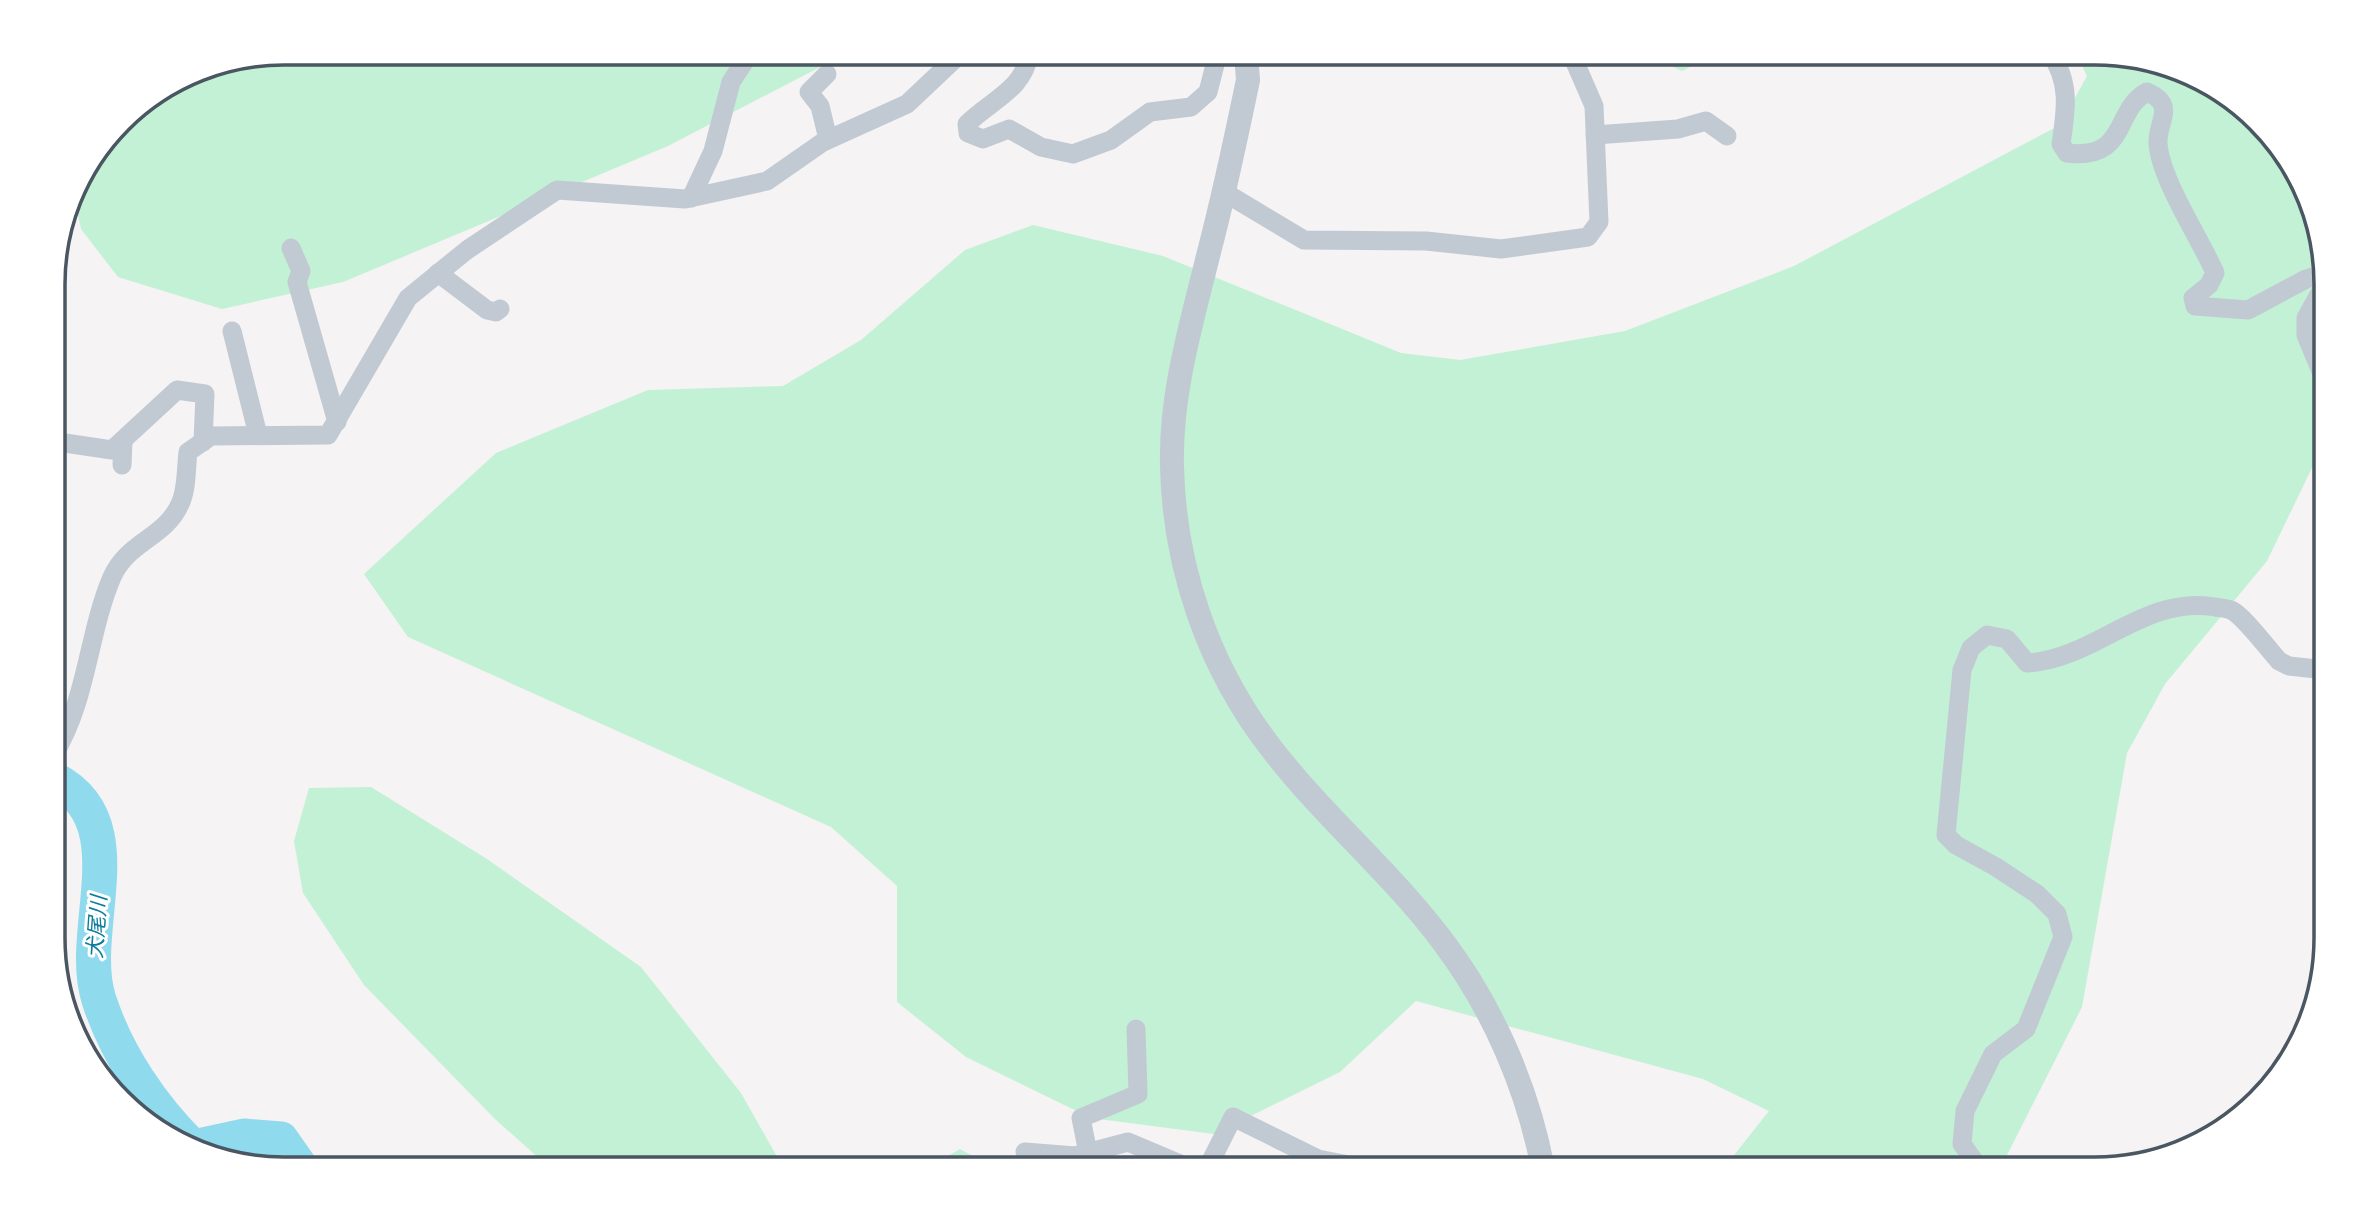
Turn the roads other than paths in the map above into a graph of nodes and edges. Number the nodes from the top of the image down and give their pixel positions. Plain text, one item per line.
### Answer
1 (742, 65) edge
2 (948, 65) edge
3 (1028, 65) edge
4 (1215, 65) edge
5 (1247, 65) edge
6 (1577, 65) edge
7 (2058, 65) edge
8 (827, 74) dead end
9 (1595, 135) junction
10 (1727, 136) dead end
11 (828, 139) junction
12 (1224, 192) junction
13 (691, 198) junction
14 (291, 248) dead end
15 (438, 273) junction
16 (2314, 278) edge
17 (2314, 304) edge
18 (500, 309) dead end
19 (232, 331) dead end
20 (2314, 354) edge
21 (337, 422) junction
22 (258, 435) junction
23 (123, 440) junction
24 (203, 442) junction
25 (65, 443) dead end
26 (122, 465) dead end
27 (2314, 669) edge
28 (65, 730) edge
29 (1136, 1029) dead end
30 (1025, 1152) dead end
31 (1062, 1157) edge
32 (1077, 1157) edge
33 (1083, 1157) edge
34 (1164, 1157) edge
35 (1202, 1157) edge
36 (1314, 1157) edge
37 (1540, 1157) edge
38 (1971, 1157) edge

1 - 13 street
2 - 11 street
3 - 4 street
5 - 12 street
6 - 9 street
7 - 16 street
8 - 11 street
9 - 10 street
9 - 12 street
11 - 13 street
12 - 37 street
13 - 15 street
14 - 21 street
15 - 18 street
15 - 21 street
17 - 20 street
19 - 22 street
21 - 22 street
22 - 24 street
23 - 24 street
23 - 25 street
23 - 26 street
24 - 28 street
27 - 38 street
29 - 32 street
30 - 31 street
33 - 34 street
35 - 36 street

